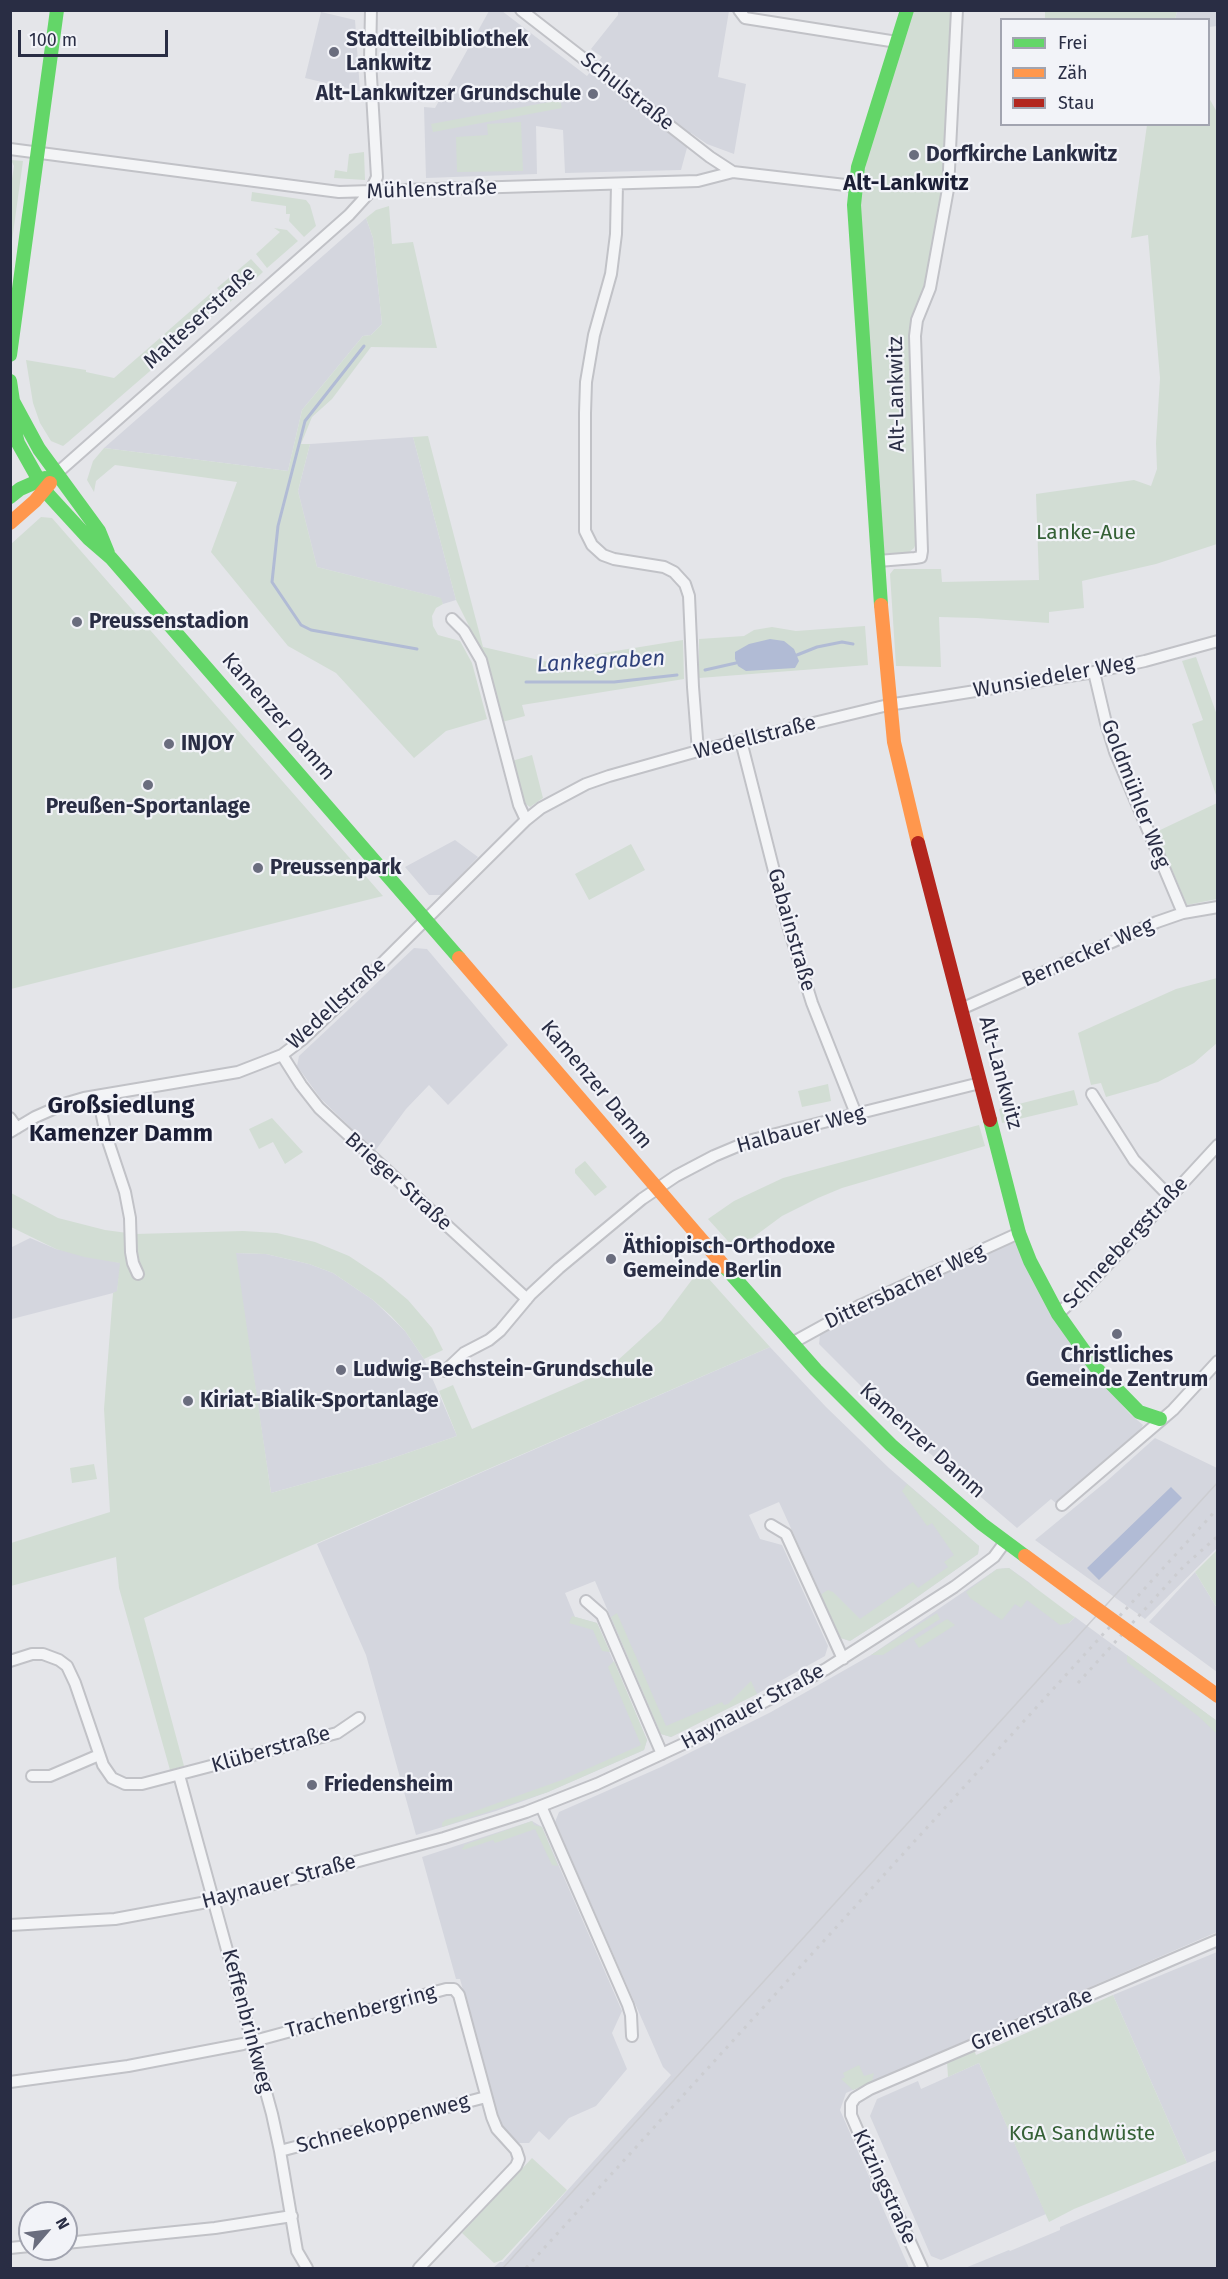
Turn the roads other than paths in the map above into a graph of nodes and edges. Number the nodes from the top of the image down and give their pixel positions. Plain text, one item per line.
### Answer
1 (57, 10) edge
2 (522, 10) edge
3 (739, 10) edge
4 (907, 10) edge
5 (957, 10) edge
6 (370, 11) edge
7 (897, 42) junction
8 (10, 149) edge
9 (37, 152) junction
10 (733, 172) junction
11 (617, 184) junction
12 (854, 186) junction
13 (370, 192) junction
14 (10, 355) edge
15 (10, 381) edge
16 (13, 401) junction
17 (56, 474) junction
18 (42, 486) junction
19 (10, 497) edge
20 (10, 523) edge
21 (111, 558) junction
22 (878, 561) junction
23 (452, 619) dead end
24 (1218, 641) edge
25 (1094, 672) junction
26 (888, 705) junction
27 (741, 741) junction
28 (698, 751) junction
29 (526, 820) junction
30 (1218, 907) edge
31 (1183, 914) junction
32 (427, 920) junction
33 (961, 1009) junction
34 (282, 1054) junction
35 (980, 1083) junction
36 (1092, 1094) dead end
37 (98, 1096) junction
38 (855, 1114) junction
39 (10, 1118) edge
40 (14, 1130) edge
41 (1218, 1145) edge
42 (656, 1189) junction
43 (1170, 1197) junction
44 (1019, 1233) junction
45 (138, 1274) dead end
46 (527, 1299) junction
47 (1058, 1314) junction
48 (792, 1343) junction
49 (1218, 1361) edge
50 (445, 1371) dead end
51 (1160, 1419) junction
52 (1062, 1504) dead end
53 (771, 1525) dead end
54 (1005, 1542) junction
55 (586, 1601) dead end
56 (843, 1659) junction
57 (10, 1661) edge
58 (1218, 1696) edge
59 (359, 1718) dead end
60 (662, 1754) junction
61 (99, 1755) junction
62 (179, 1775) junction
63 (33, 1776) dead end
64 (541, 1806) junction
65 (214, 1900) junction
66 (10, 1925) edge
67 (1218, 1940) edge
68 (632, 2036) dead end
69 (252, 2041) junction
70 (10, 2082) edge
71 (486, 2097) junction
72 (851, 2104) joint
73 (280, 2151) junction
74 (292, 2216) junction
75 (78, 2242) edge
76 (307, 2268) edge
77 (419, 2268) edge
78 (922, 2268) edge

1 - 9 main road
2 - 10 street, Schulstraße
3 - 7 street
4 - 7 main road, Alt-Lankwitz
5 - 22 street, Alt-Lankwitz
6 - 13 street
7 - 12 main road, Alt-Lankwitz
8 - 9 street, Mühlenstraße
9 - 13 street, Mühlenstraße
9 - 14 main road
10 - 11 street, Mühlenstraße
10 - 12 street, Mühlenstraße
11 - 13 street, Mühlenstraße
11 - 28 street
12 - 22 main road, Alt-Lankwitz
13 - 17 street, Malteserstraße
15 - 16 main road
16 - 17 main road, Kamenzer Damm
16 - 18 main road, Kamenzer Damm
17 - 18 main road, Malteserstraße
17 - 21 main road, Kamenzer Damm
18 - 19 main road, Malteserstraße
18 - 20 main road, Malteserstraße
18 - 21 main road, Kamenzer Damm
21 - 32 main road, Kamenzer Damm
22 - 26 main road, Alt-Lankwitz
23 - 29 street
24 - 25 street, Wunsiedeler Weg
25 - 26 street, Wunsiedeler Weg
25 - 31 street, Goldmühler Weg
26 - 27 street, Wedellstraße
26 - 33 main road, Alt-Lankwitz
27 - 28 street, Wedellstraße
27 - 38 street, Gabainstraße
28 - 29 street, Wedellstraße
29 - 32 street, Wedellstraße
30 - 31 street, Bernecker Weg
31 - 33 street, Bernecker Weg
32 - 34 street, Wedellstraße
32 - 42 main road, Kamenzer Damm
33 - 35 main road, Alt-Lankwitz
34 - 37 street, Wedellstraße
34 - 46 street, Brieger Straße
35 - 38 street, Halbauer Weg
35 - 44 main road, Alt-Lankwitz
36 - 43 street
37 - 40 street, Wedellstraße
37 - 45 street
38 - 42 street, Halbauer Weg
39 - 40 street
41 - 43 street, Schneebergstraße
42 - 46 street, Halbauer Weg
42 - 48 main road, Kamenzer Damm
43 - 47 street, Schneebergstraße
44 - 47 main road, Alt-Lankwitz
44 - 48 street, Dittersbacher Weg
46 - 50 street, Halbauer Weg
47 - 51 main road, Alt-Lankwitz
48 - 54 main road, Kamenzer Damm
49 - 51 street
51 - 52 street
53 - 56 street, Haynauer Straße
54 - 56 street, Haynauer Straße
54 - 58 main road, Kamenzer Damm, bridge
55 - 60 street, Haynauer Straße
56 - 60 street, Haynauer Straße
57 - 61 street, Klüberstraße
59 - 62 street, Klüberstraße
60 - 64 street, Haynauer Straße
61 - 62 street, Klüberstraße
61 - 63 street
62 - 65 street, Keffenbrinkweg
64 - 65 street, Haynauer Straße
64 - 68 street
65 - 66 street, Haynauer Straße
65 - 69 street, Keffenbrinkweg
67 - 72 street, Greinerstraße
69 - 70 street, Trachenbergring
69 - 71 street, Trachenbergring
69 - 73 street, Keffenbrinkweg
71 - 73 street, Schneekoppenweg
71 - 77 street, Trachenbergring
72 - 78 street, Kitzingstraße
73 - 74 street, Keffenbrinkweg
74 - 75 street
74 - 76 street, Keffenbrinkweg

